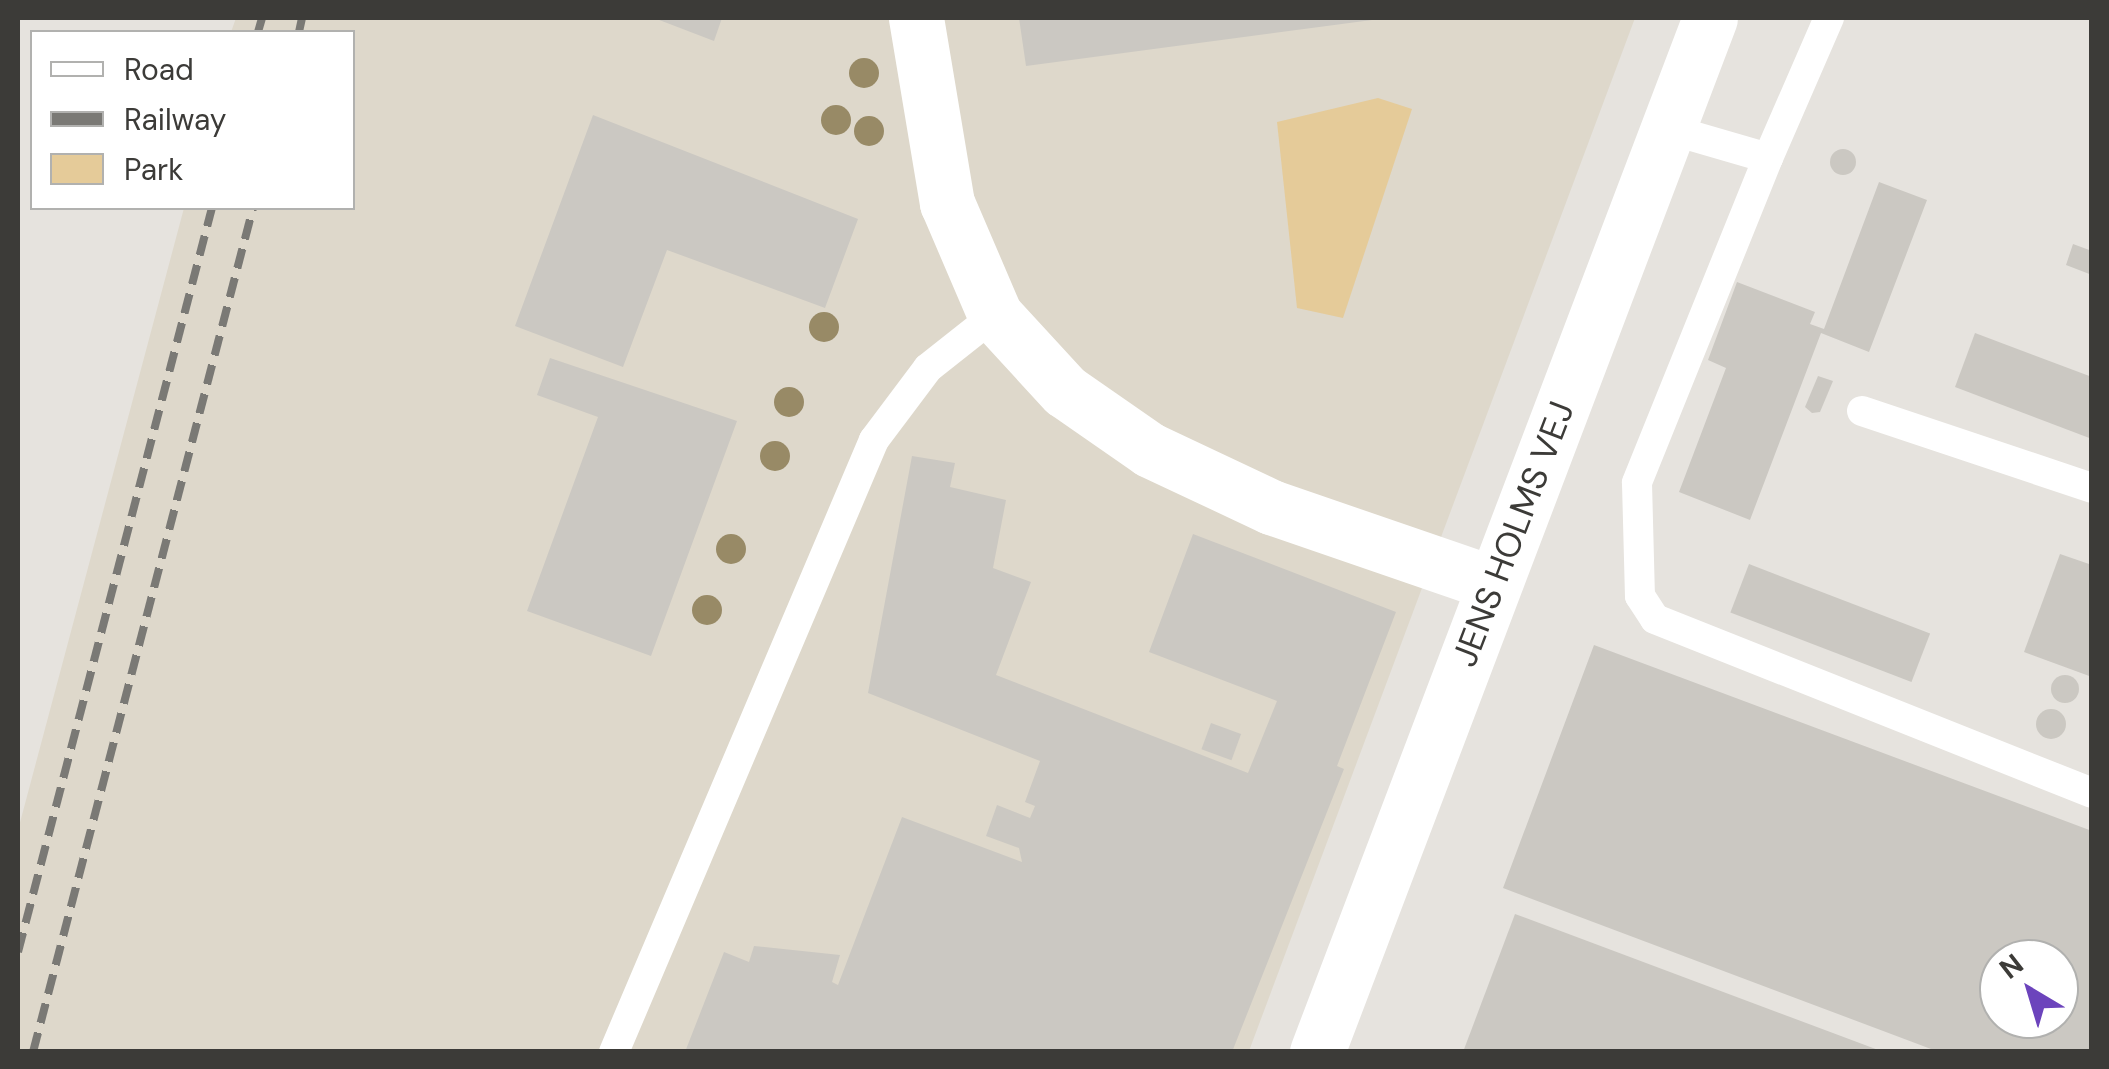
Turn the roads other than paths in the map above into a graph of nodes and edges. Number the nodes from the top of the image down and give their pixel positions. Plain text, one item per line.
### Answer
1 (916, 18) edge
2 (1710, 18) edge
3 (1829, 18) edge
4 (1668, 129) junction
5 (1768, 158) junction
6 (995, 315) junction
7 (1862, 412) dead end
8 (2092, 488) edge
9 (1494, 584) junction
10 (2092, 793) edge
11 (614, 1052) edge
12 (1318, 1052) edge

1 - 6 main road
2 - 4 main road, JENS HOLMS VEJ
3 - 5 lane
4 - 5 lane
4 - 9 main road, JENS HOLMS VEJ
5 - 10 lane
6 - 9 main road
6 - 11 lane
7 - 8 lane
9 - 12 main road, JENS HOLMS VEJ

